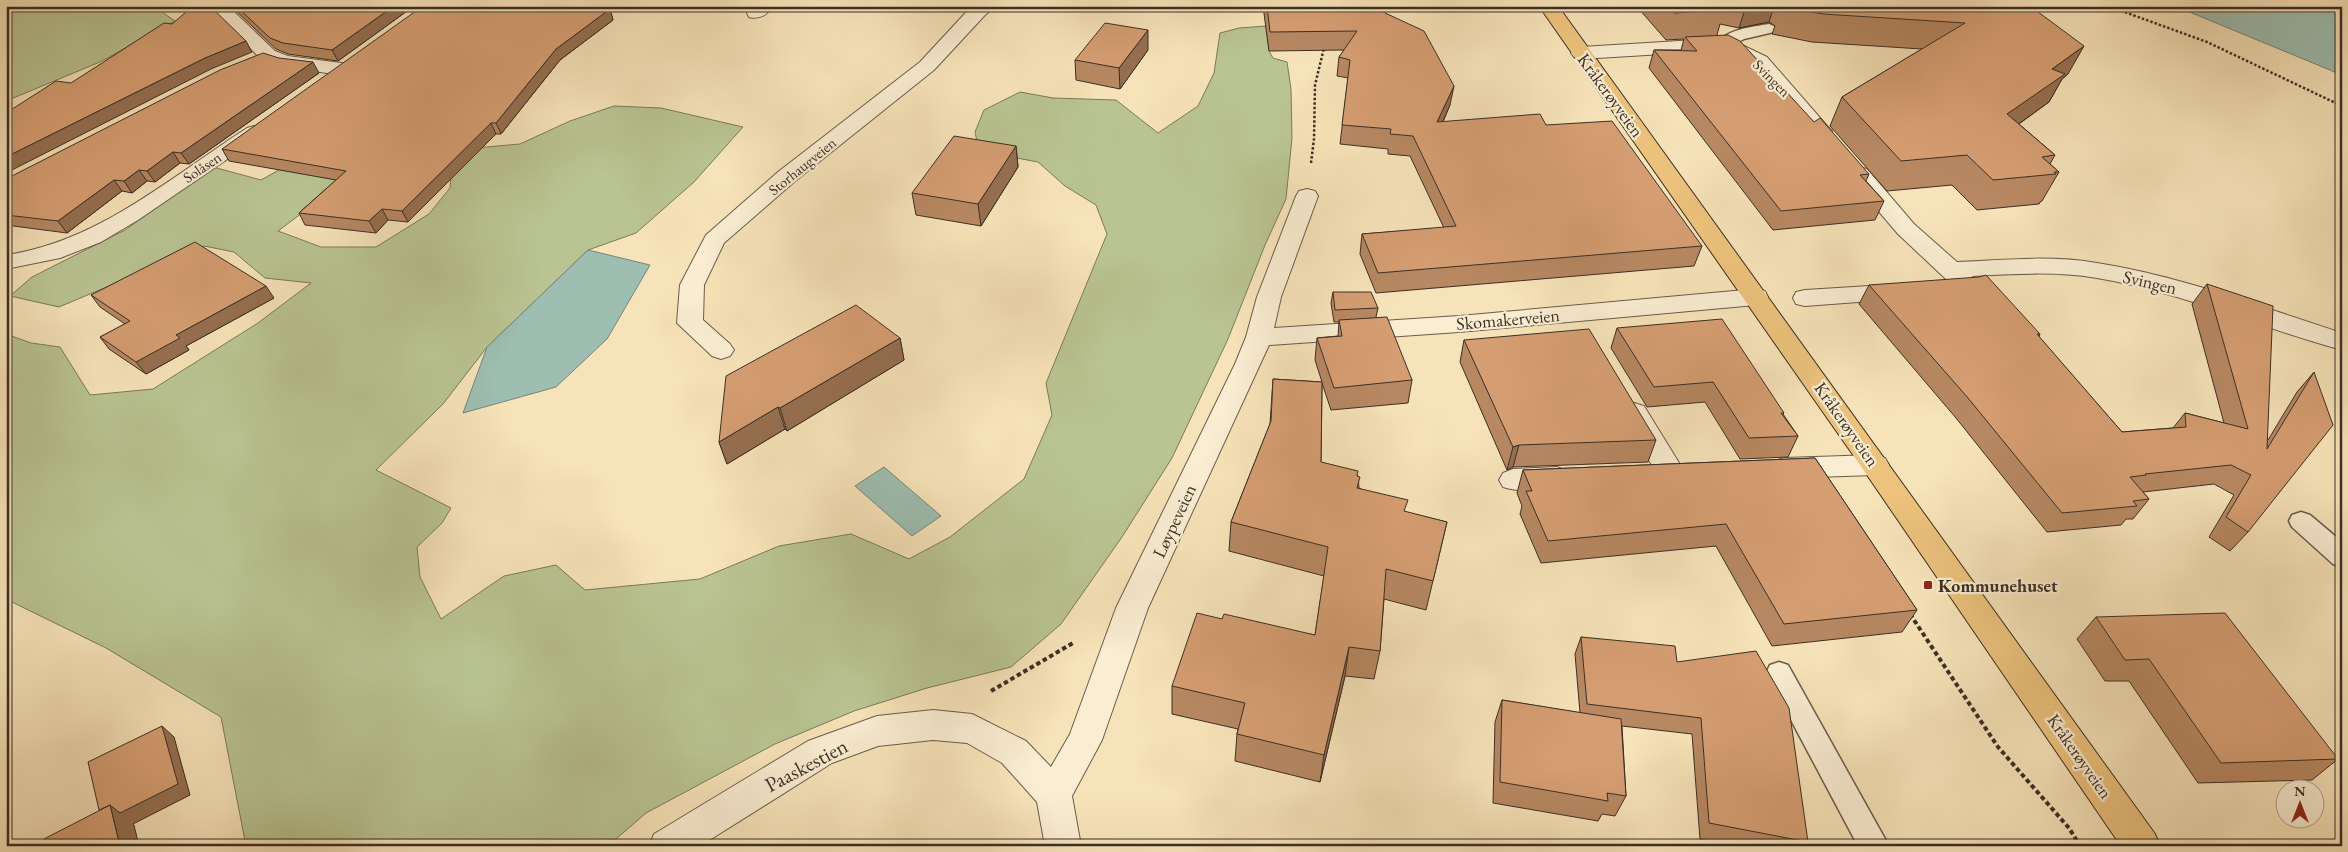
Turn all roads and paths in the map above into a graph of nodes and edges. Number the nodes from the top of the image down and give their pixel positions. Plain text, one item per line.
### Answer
1 (217, 6) edge
2 (987, 6) edge
3 (1548, 6) edge
4 (2108, 6) edge
5 (1769, 29) dead end
6 (1326, 42) edge
7 (1723, 45) junction
8 (1581, 53) junction
9 (268, 55) junction
10 (246, 64) edge
11 (318, 87) edge
12 (2342, 106) edge
13 (270, 121) edge
14 (1307, 196) joint
15 (6, 262) edge
16 (1951, 270) junction
17 (1756, 297) junction
18 (1804, 298) dead end
19 (1574, 313) junction
20 (1259, 337) junction
21 (1590, 338) edge
22 (2342, 342) edge
23 (721, 350) dead end
24 (1620, 389) edge
25 (1875, 465) junction
26 (1758, 469) edge
27 (1700, 472) edge
28 (1670, 473) junction
29 (1641, 474) edge
30 (1582, 477) edge
31 (1513, 480) dead end
32 (2300, 521) dead end
33 (2342, 557) edge
34 (1908, 611) edge
35 (1074, 642) dead end
36 (1779, 673) dead end
37 (933, 725) junction
38 (1054, 795) junction
39 (2055, 800) dead end
40 (2046, 801) junction
41 (667, 846) edge
42 (1063, 846) edge
43 (1874, 846) edge
44 (2080, 846) edge
45 (2142, 846) edge

1 - 9 street
2 - 23 street, Storhaugveien
3 - 8 main road, Kråkerøyveien
4 - 12 path
5 - 7 lane
6 - 14 path
7 - 8 street, Svingen
7 - 16 street, Svingen
8 - 17 main road, Kråkerøyveien
9 - 10 street
9 - 11 street
13 - 15 street, Solåsen
14 - 20 street, Løypeveien
16 - 18 street, Svingen
16 - 22 street, Svingen
17 - 19 street, Skomakerveien
17 - 25 main road, Kråkerøyveien
19 - 20 street, Skomakerveien
19 - 21 street
20 - 38 street, Løypeveien
24 - 28 street
25 - 26 street
25 - 45 main road, Kråkerøyveien
27 - 28 street
28 - 29 street
30 - 31 street
32 - 33 lane
34 - 40 path
35 - 37 path
36 - 43 lane
37 - 38 street, Paaskestien
37 - 41 street, Paaskestien
38 - 42 street
39 - 40 path
40 - 44 path

